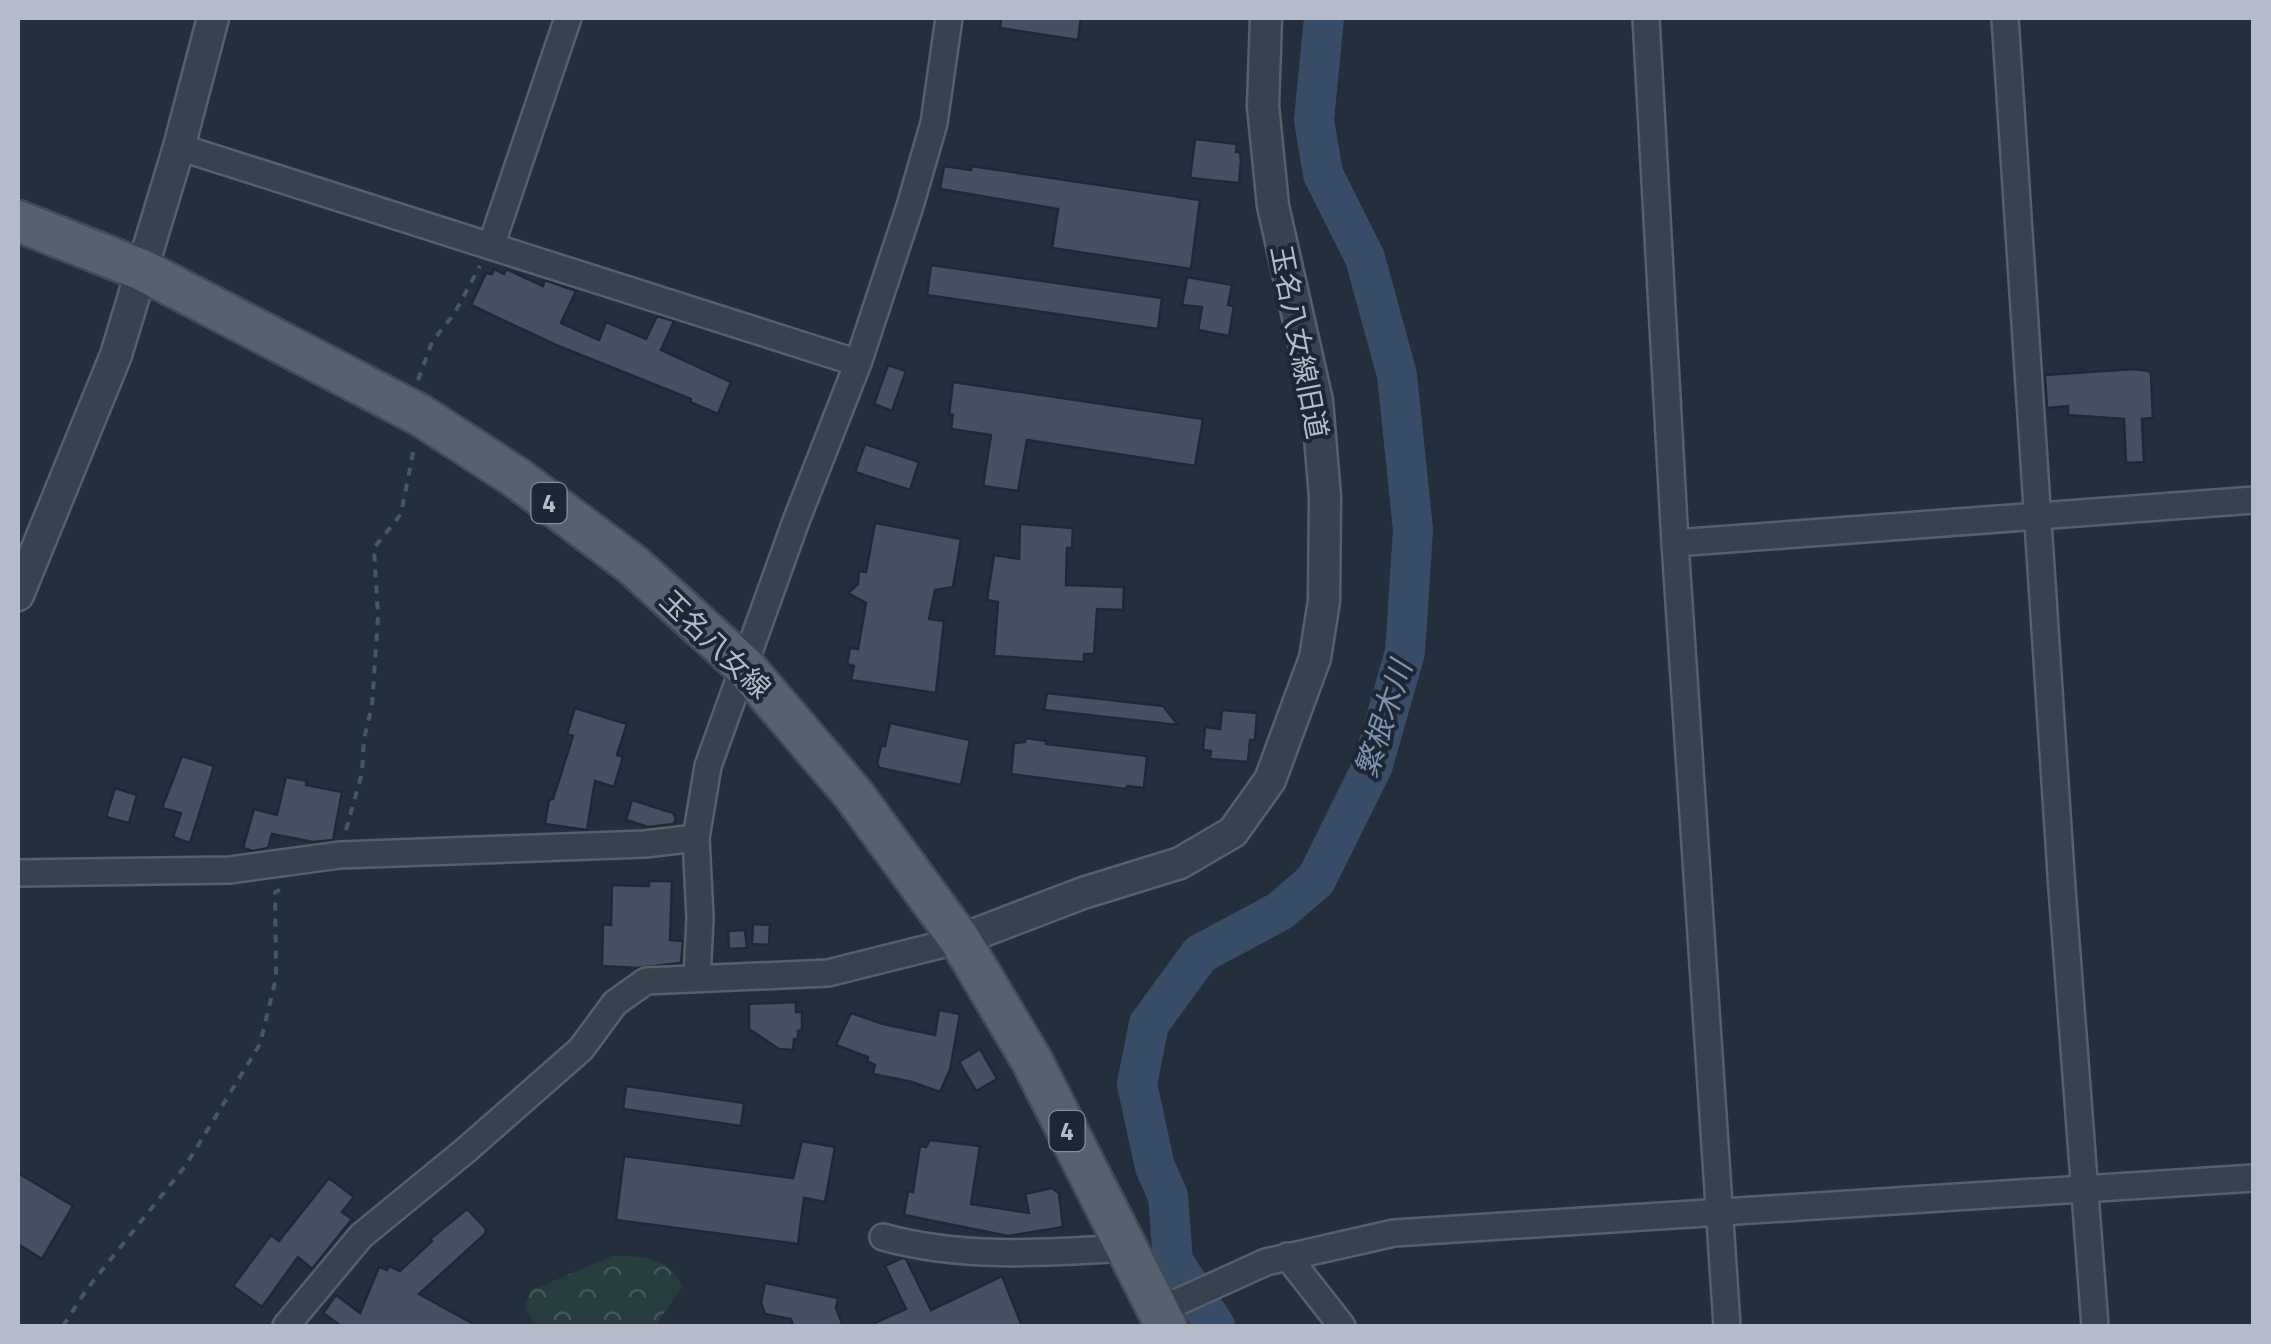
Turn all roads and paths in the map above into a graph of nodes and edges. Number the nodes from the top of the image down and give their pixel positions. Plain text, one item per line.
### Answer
1 (213, 18) edge
2 (568, 18) edge
3 (949, 18) edge
4 (1266, 18) edge
5 (1646, 18) edge
6 (2005, 18) edge
7 (179, 147) junction
8 (18, 221) edge
9 (491, 246) junction
10 (142, 270) junction
11 (858, 363) junction
12 (420, 415) junction
13 (2254, 500) edge
14 (2038, 517) junction
15 (1675, 544) junction
16 (18, 595) edge
17 (744, 666) junction
18 (696, 838) junction
19 (340, 855) junction
20 (18, 873) edge
21 (291, 885) dead end
22 (960, 940) junction
23 (697, 978) junction
24 (2254, 1178) edge
25 (2085, 1190) junction
26 (1717, 1213) junction
27 (883, 1237) dead end
28 (1124, 1248) junction
29 (1276, 1259) junction
30 (1168, 1314) edge
31 (63, 1326) edge
32 (286, 1326) edge
33 (1342, 1326) edge
34 (1727, 1326) edge
35 (2095, 1326) edge

1 - 7 street
2 - 9 street
3 - 11 street
4 - 22 street, 玉名八女線旧道
5 - 15 street
6 - 14 street
7 - 9 street
7 - 10 street
8 - 10 main road, 玉名八女線 / 4
9 - 11 street
9 - 12 path
10 - 12 main road, 玉名八女線 / 4
10 - 16 street
11 - 17 street
12 - 17 main road, 玉名八女線 / 4
12 - 19 path
13 - 14 street
14 - 15 street
14 - 25 street
15 - 26 street
17 - 18 street
17 - 22 main road, 玉名八女線 / 4
18 - 19 street
18 - 23 street
19 - 20 street
21 - 31 path
22 - 23 street
22 - 28 main road, 玉名八女線 / 4
23 - 32 street
24 - 25 street
25 - 26 street
25 - 35 street
26 - 29 street
26 - 34 street
27 - 28 street
28 - 30 main road, 玉名八女線 / 4
29 - 30 street
29 - 33 street

